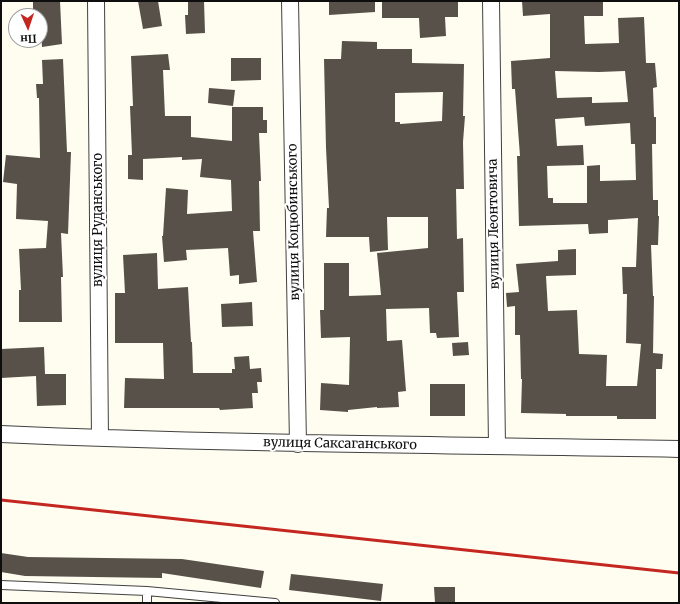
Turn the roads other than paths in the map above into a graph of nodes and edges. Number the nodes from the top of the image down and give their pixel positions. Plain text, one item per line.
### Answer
1 (96, 1) edge
2 (290, 1) edge
3 (491, 1) edge
4 (1, 434) edge
5 (100, 438) junction
6 (298, 444) junction
7 (497, 446) junction
8 (679, 450) edge
9 (1, 585) edge
10 (147, 591) junction
11 (147, 603) edge
12 (275, 603) edge

1 - 5 street, вулиця Руданського
2 - 6 street, вулиця Коцюбинського
3 - 7 street, вулиця Леонтовича
4 - 5 street, вулиця Саксаганського
5 - 6 street, вулиця Саксаганського
6 - 7 street, вулиця Саксаганського
7 - 8 street, вулиця Саксаганського
9 - 10 lane
10 - 11 lane
10 - 12 lane

